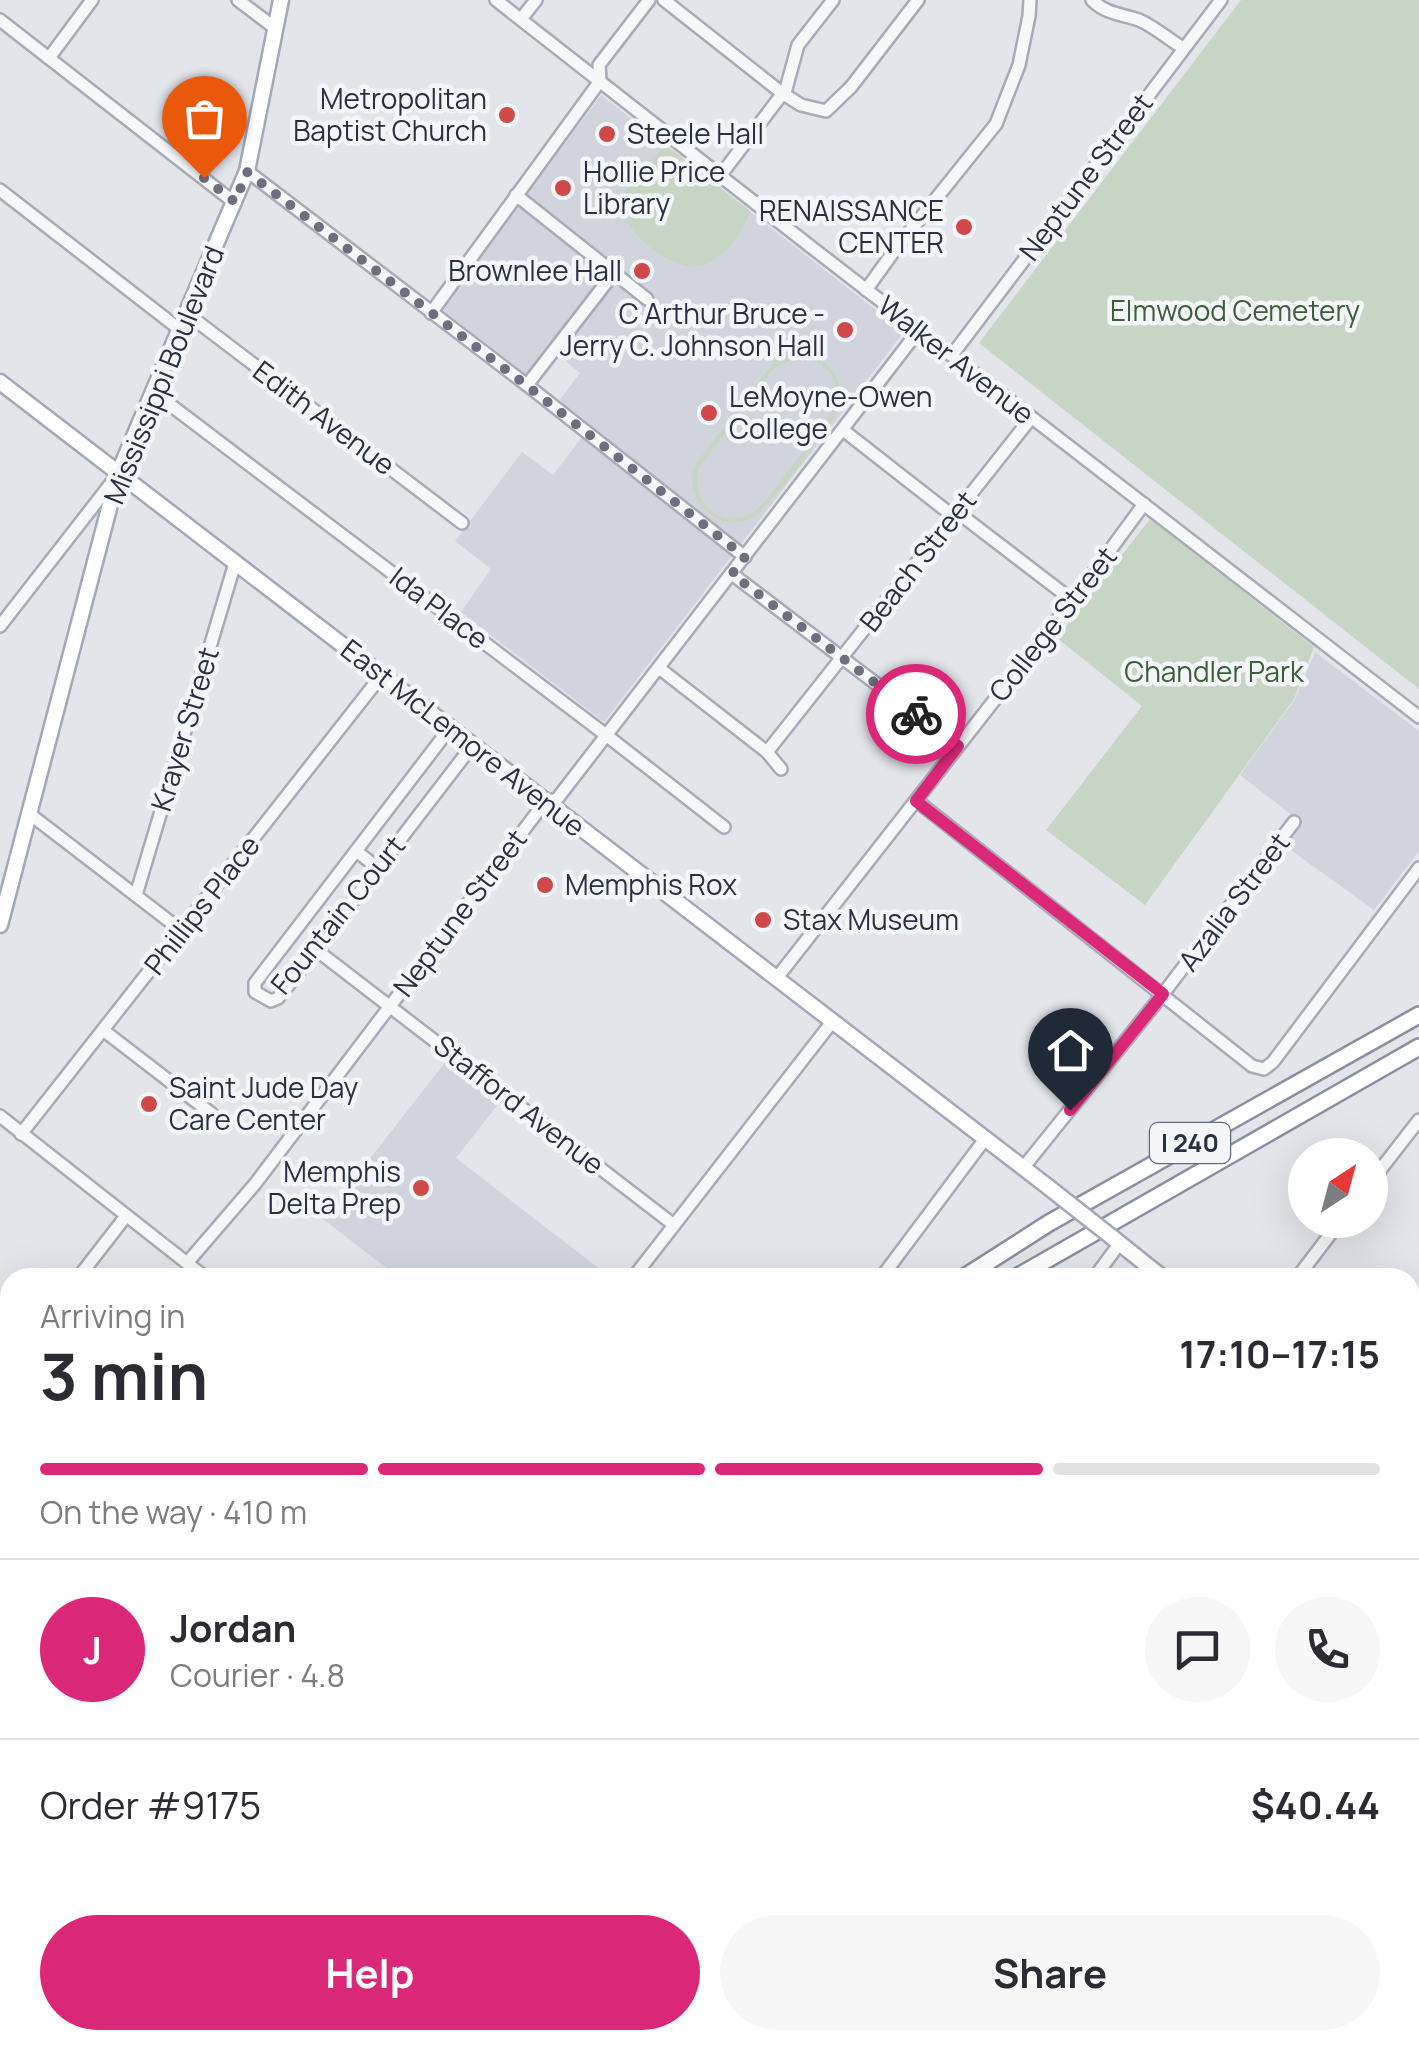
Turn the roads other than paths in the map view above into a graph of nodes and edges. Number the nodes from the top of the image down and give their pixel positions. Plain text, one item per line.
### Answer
1 (92, 0) edge
2 (238, 0) edge
3 (281, 0) edge
4 (496, 0) edge
5 (536, 0) edge
6 (649, 0) edge
7 (664, 0) edge
8 (833, 0) edge
9 (918, 0) edge
10 (1030, 0) edge
11 (1092, 0) edge
12 (1220, 0) edge
13 (521, 19) junction
14 (0, 20) edge
15 (275, 28) junction
16 (1183, 48) junction
17 (49, 58) junction
18 (600, 82) junction
19 (784, 91) junction
20 (247, 172) junction
21 (720, 176) junction
22 (0, 190) edge
23 (516, 195) junction
24 (235, 202) junction
25 (614, 274) junction
26 (866, 290) junction
27 (647, 299) dead end
28 (186, 313) junction
29 (431, 313) junction
30 (178, 329) junction
31 (919, 330) junction
32 (952, 355) junction
33 (0, 382) edge
34 (526, 385) junction
35 (152, 391) junction
36 (1031, 418) junction
37 (843, 430) junction
38 (118, 474) junction
39 (1144, 504) junction
40 (955, 514) junction
41 (462, 523) dead end
42 (745, 557) junction
43 (235, 563) junction
44 (732, 574) junction
45 (1072, 600) junction
46 (1, 623) edge
47 (842, 658) junction
48 (659, 668) junction
49 (382, 676) junction
50 (1419, 716) edge
51 (450, 728) junction
52 (606, 735) junction
53 (472, 746) junction
54 (958, 746) junction
55 (767, 752) junction
56 (781, 769) dead end
57 (916, 801) junction
58 (545, 802) junction
59 (30, 814) junction
60 (1294, 822) dead end
61 (724, 827) dead end
62 (356, 850) junction
63 (378, 868) junction
64 (1419, 868) edge
65 (339, 872) junction
66 (361, 890) junction
67 (136, 895) junction
68 (0, 925) edge
69 (182, 930) junction
70 (315, 948) junction
71 (776, 979) junction
72 (1163, 994) junction
73 (390, 1005) junction
74 (1419, 1014) edge
75 (832, 1022) junction
76 (103, 1030) junction
77 (1419, 1047) edge
78 (212, 1114) dead end
79 (0, 1116) edge
80 (1419, 1120) edge
81 (21, 1134) junction
82 (985, 1139) junction
83 (1388, 1160) edge
84 (1023, 1168) junction
85 (126, 1216) junction
86 (674, 1225) junction
87 (1328, 1238) edge
88 (1116, 1241) junction
89 (187, 1263) junction
90 (86, 1268) edge
91 (193, 1268) edge
92 (641, 1268) edge
93 (888, 1268) edge
94 (979, 1268) edge
95 (1032, 1268) edge
96 (1100, 1268) edge
97 (1150, 1268) edge
98 (1304, 1268) edge

1 - 17 street
2 - 15 street
3 - 15 main road, Mississippi Boulevard
4 - 13 street, Walker Avenue
5 - 13 street
6 - 18 street
7 - 19 street
8 - 19 street
9 - 19 street
10 - 26 street
11 - 16 street
12 - 16 street, Neptune Street
13 - 18 street, Walker Avenue
14 - 17 street
15 - 20 main road, Mississippi Boulevard
16 - 32 street, Neptune Street
17 - 24 street
18 - 21 street, Walker Avenue
18 - 23 street
19 - 21 street
20 - 24 main road, Mississippi Boulevard
20 - 29 street
21 - 26 street, Walker Avenue
22 - 30 street
23 - 25 street
23 - 29 street
24 - 28 main road, Mississippi Boulevard
25 - 27 street
25 - 34 street
26 - 31 street, Walker Avenue
28 - 30 main road, Mississippi Boulevard
28 - 41 street, Edith Avenue
29 - 34 street
30 - 35 main road, Mississippi Boulevard
31 - 32 street, Walker Avenue
31 - 37 street, Neptune Street
32 - 36 street, Walker Avenue
33 - 38 main road, East McLemore Avenue
34 - 42 street
35 - 38 main road, Mississippi Boulevard
35 - 52 street, Ida Place
36 - 39 street, Walker Avenue
36 - 40 street, Beach Street
37 - 40 street
37 - 42 street, Neptune Street
38 - 43 main road, East McLemore Avenue
38 - 46 street
38 - 59 main road, Mississippi Boulevard
39 - 45 street, College Street
39 - 50 street, Walker Avenue
40 - 45 street
40 - 47 street, Beach Street
42 - 44 street, Neptune Street
43 - 49 main road, East McLemore Avenue
43 - 67 street, Krayer Street
44 - 47 street
44 - 48 street, Neptune Street
45 - 54 street, College Street
47 - 54 street
47 - 55 street, Beach Street
48 - 52 street, Neptune Street
48 - 55 street
49 - 51 main road, East McLemore Avenue
49 - 69 street, Phillips Place
51 - 53 main road, East McLemore Avenue
51 - 62 street, Fountain Court
52 - 58 street, Neptune Street
52 - 61 street, Ida Place
53 - 58 main road, East McLemore Avenue
53 - 63 street, Fountain Court
54 - 57 street, College Street
55 - 56 street
57 - 71 street, College Street
57 - 72 street
58 - 71 main road, East McLemore Avenue
58 - 73 street, Neptune Street
59 - 67 street
59 - 68 main road, Mississippi Boulevard
60 - 72 street, Azalia Street
62 - 63 street
62 - 65 street, Fountain Court
63 - 66 street, Fountain Court
64 - 72 street
65 - 66 street
65 - 70 street, Fountain Court
66 - 70 street, Fountain Court
67 - 69 street
69 - 76 street, Phillips Place
70 - 73 street, Stafford Avenue
71 - 75 main road, East McLemore Avenue
72 - 84 street, Azalia Street
73 - 86 street, Stafford Avenue
73 - 89 street, Neptune Street
74 - 94 highway, I 240
75 - 82 main road, East McLemore Avenue
75 - 86 street
76 - 78 street
76 - 81 street, Phillips Place
77 - 95 highway, I 240
79 - 81 street
80 - 83 street
81 - 85 street
82 - 84 main road, East McLemore Avenue
82 - 93 street
84 - 88 main road, East McLemore Avenue, bridge
85 - 89 street
85 - 90 street
86 - 92 street
87 - 98 street
88 - 96 street
88 - 97 main road, East McLemore Avenue
89 - 91 street

